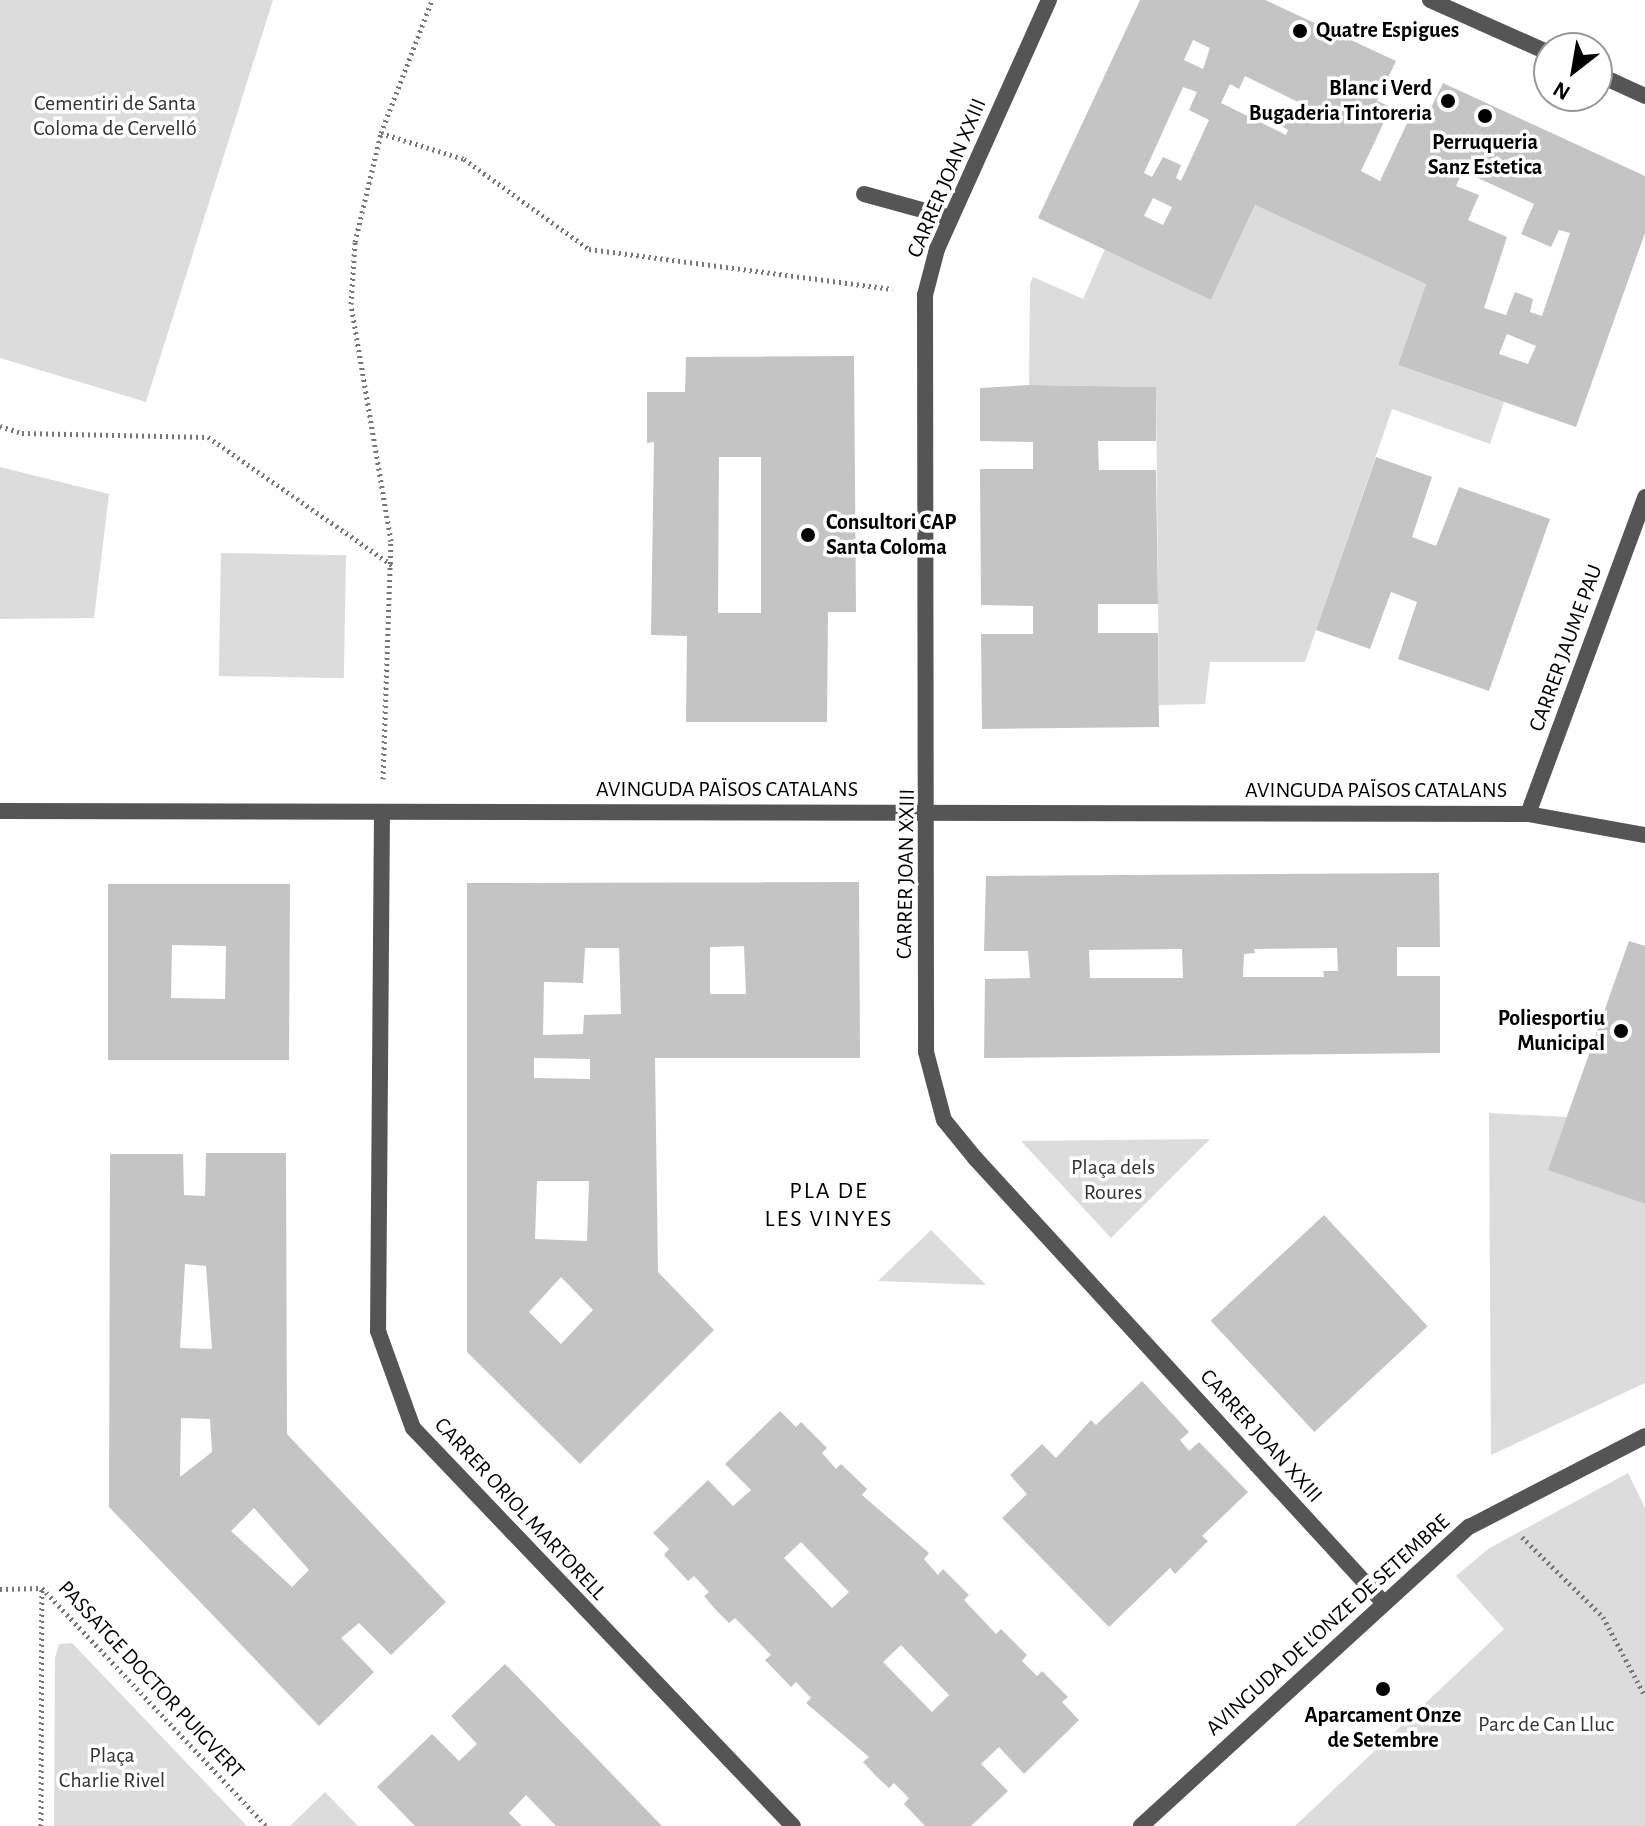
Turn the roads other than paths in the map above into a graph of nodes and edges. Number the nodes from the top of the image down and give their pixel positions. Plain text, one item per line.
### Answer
1 (1049, 0) edge
2 (1430, 0) edge
3 (1533, 46) edge
4 (1613, 81) edge
5 (1645, 96) edge
6 (864, 194) dead end
7 (951, 218) junction
8 (1645, 497) edge
9 (0, 811) edge
10 (382, 812) junction
11 (930, 812) junction
12 (1528, 814) junction
13 (1645, 835) edge
14 (1645, 1436) edge
15 (1382, 1601) junction
16 (793, 1826) edge
17 (1141, 1826) edge

1 - 7 street, CARRER JOAN XXIII
2 - 3 street
4 - 5 street
6 - 7 street
7 - 11 street, CARRER JOAN XXIII
8 - 12 street, CARRER JAUME PAU
9 - 10 street, AVINGUDA PAÏSOS CATALANS
10 - 11 street, AVINGUDA PAÏSOS CATALANS
10 - 16 street, CARRER ORIOL MARTORELL
11 - 12 street, AVINGUDA PAÏSOS CATALANS
11 - 15 street, CARRER JOAN XXIII
12 - 13 street, AVINGUDA PAÏSOS CATALANS
14 - 15 street, AVINGUDA DE L'ONZE DE SETEMBRE
15 - 17 street, AVINGUDA DE L'ONZE DE SETEMBRE

